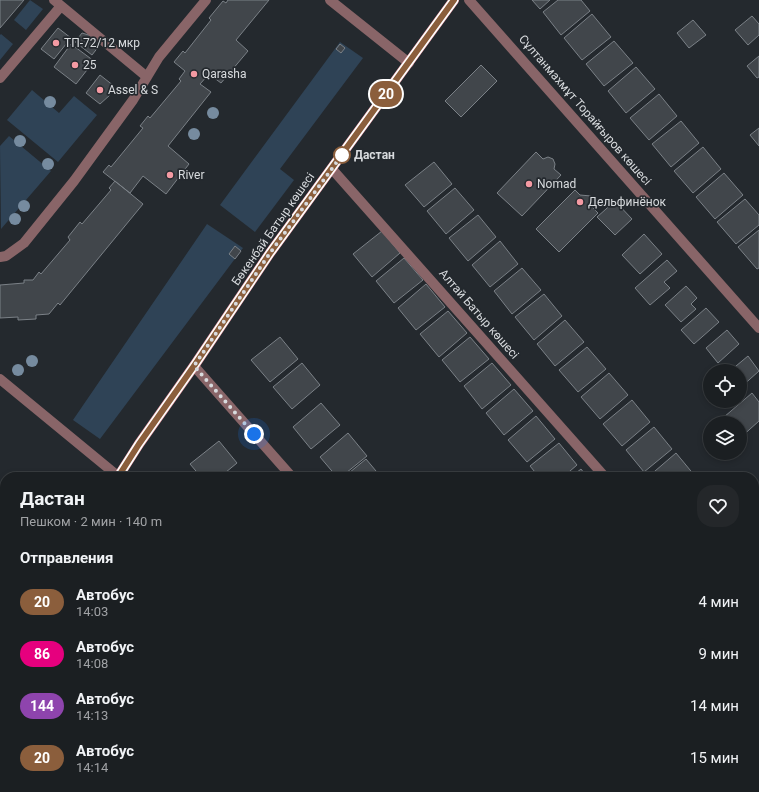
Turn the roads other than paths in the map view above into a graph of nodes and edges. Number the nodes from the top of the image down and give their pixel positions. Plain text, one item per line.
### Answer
1 (206, 0) edge
2 (330, 0) edge
3 (454, 0) edge
4 (469, 0) edge
5 (58, 3) edge
6 (408, 63) junction
7 (148, 77) junction
8 (0, 78) edge
9 (332, 169) junction
10 (0, 257) edge
11 (759, 328) edge
12 (194, 366) junction
13 (0, 379) edge
14 (112, 472) edge
15 (121, 472) edge
16 (288, 472) edge
17 (601, 472) edge

1 - 7 street
2 - 6 street
3 - 6 main road, Бөкенбай Батыр көшесі
4 - 11 street, Сұлтанмахмұт Торайғыров көшесі
5 - 7 street
5 - 8 street
6 - 9 main road, Бөкенбай Батыр көшесі
7 - 10 street
9 - 12 main road, Бөкенбай Батыр көшесі
9 - 17 street, Алтай Батыр көшесі
12 - 15 main road, Бөкенбай Батыр көшесі
12 - 16 street
13 - 14 street

